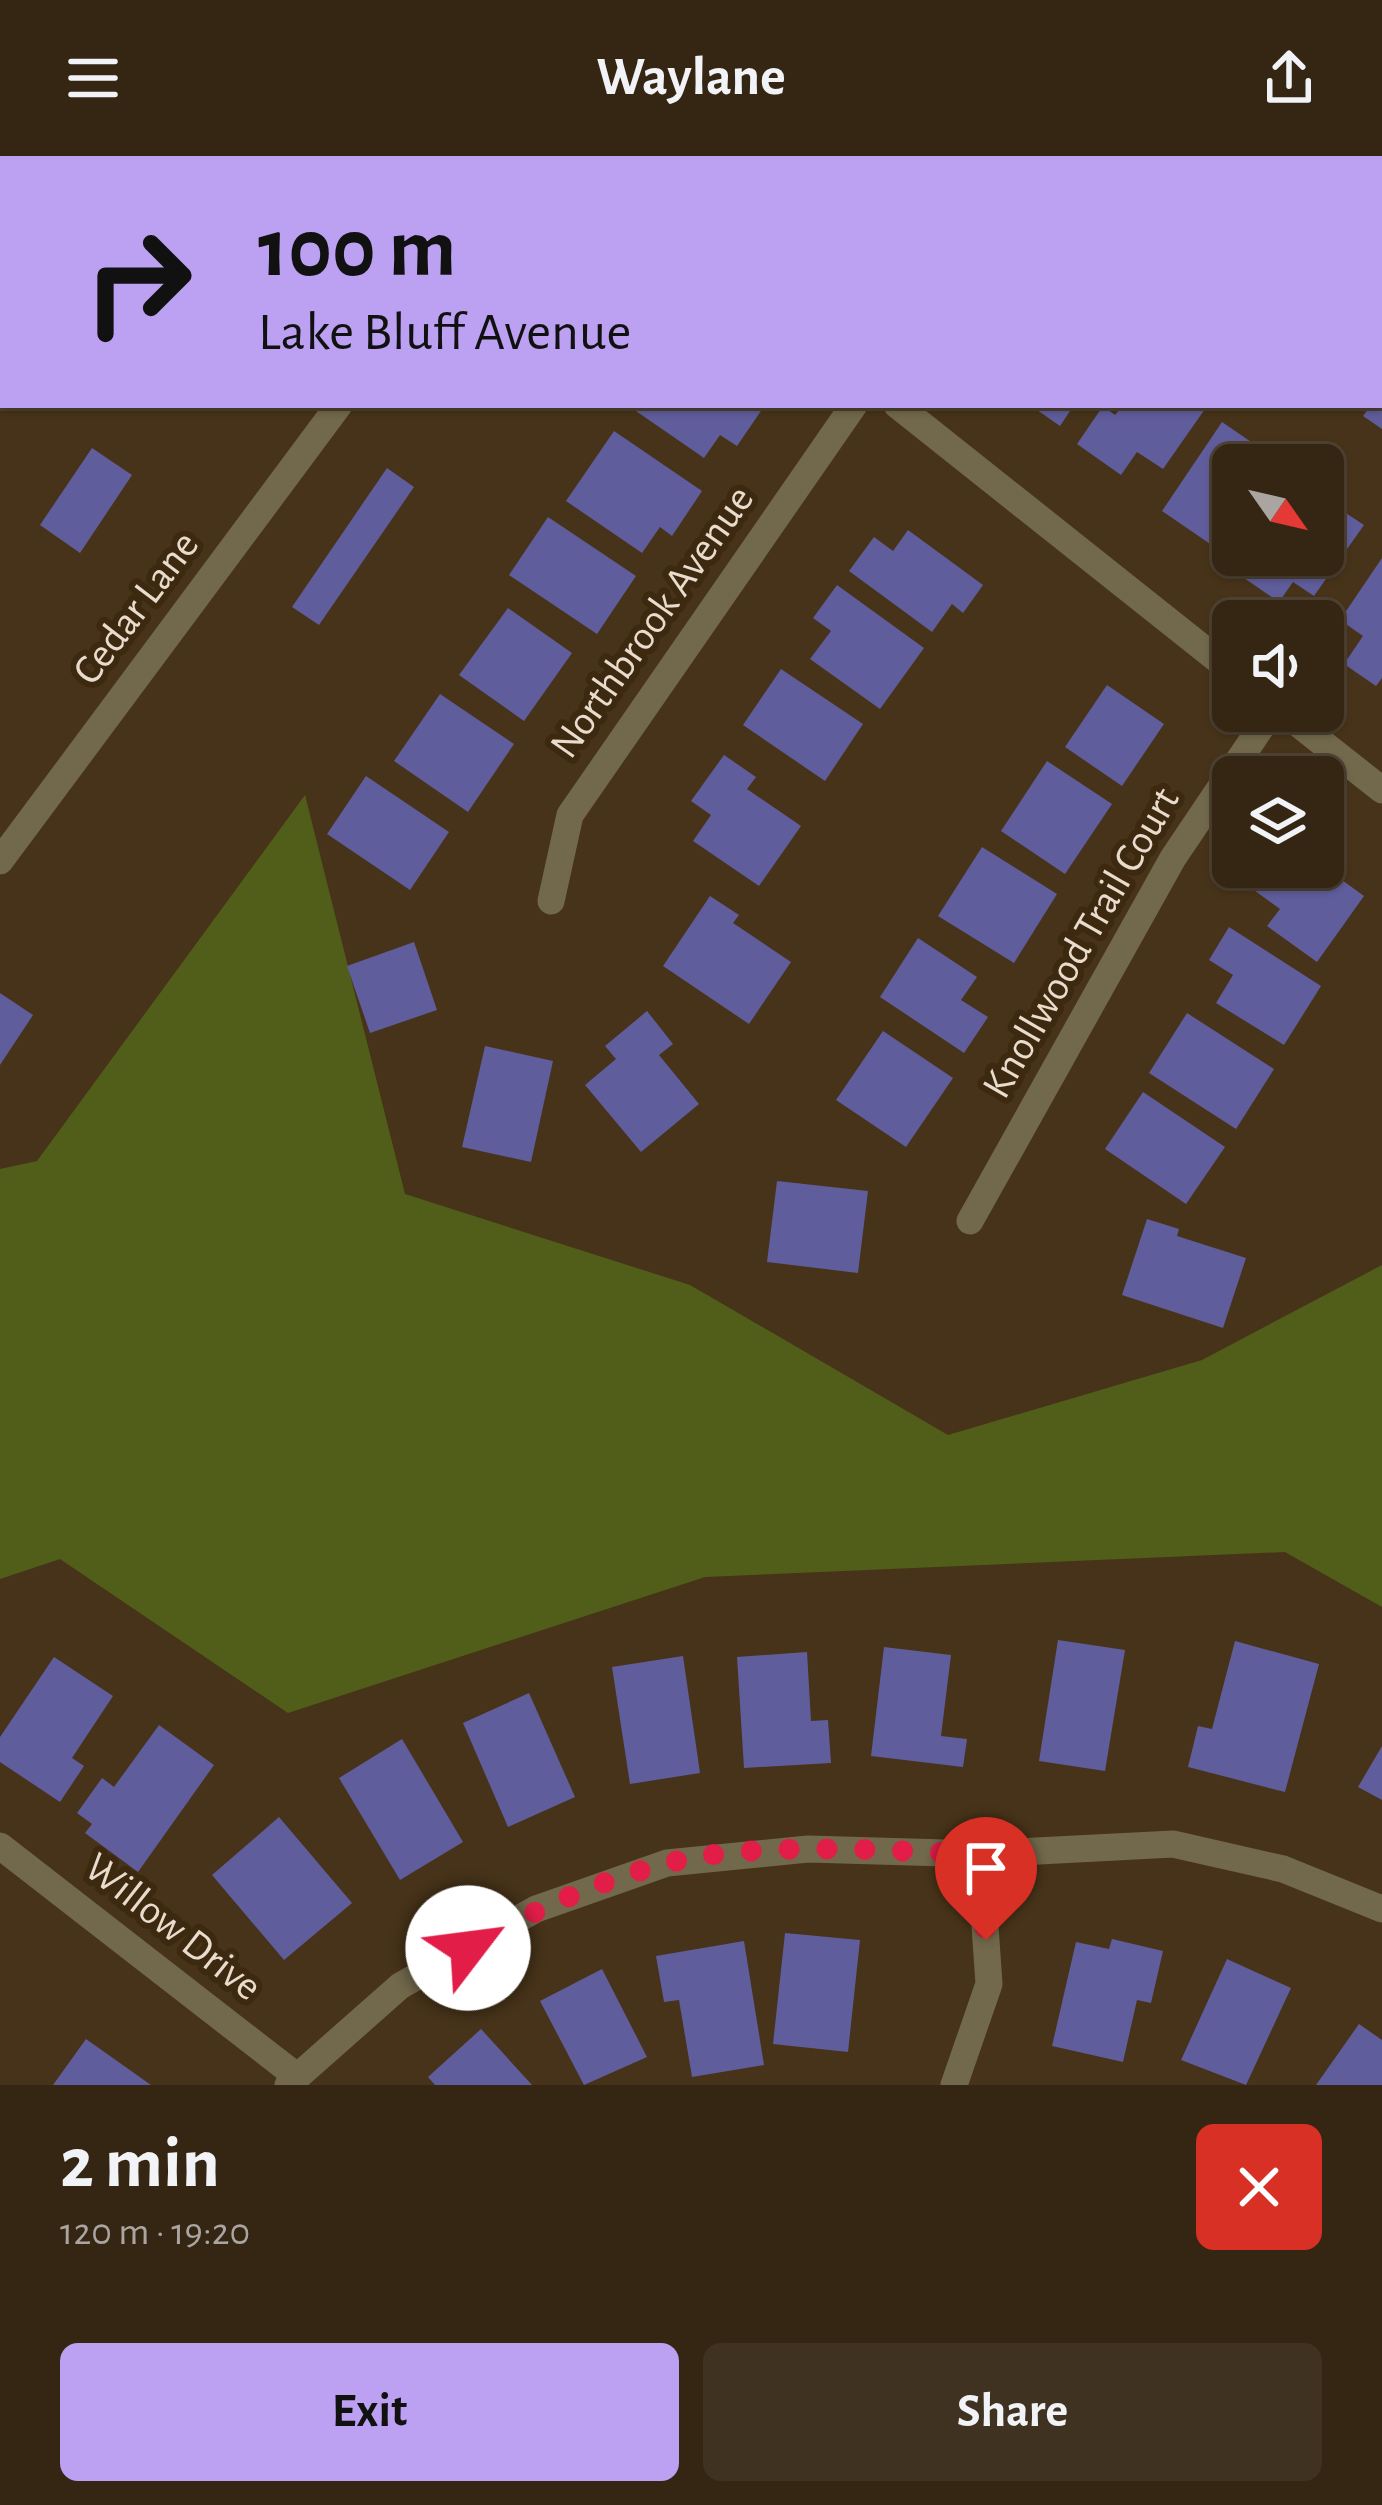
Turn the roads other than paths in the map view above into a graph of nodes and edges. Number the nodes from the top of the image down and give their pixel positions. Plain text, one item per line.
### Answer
1 (337, 408) edge
2 (852, 408) edge
3 (901, 408) edge
4 (1212, 655) edge
5 (1258, 732) edge
6 (1309, 732) edge
7 (1382, 790) edge
8 (0, 861) edge
9 (551, 902) dead end
10 (970, 1221) dead end
11 (0, 1846) edge
12 (980, 1854) junction
13 (1382, 1910) edge
14 (291, 2080) edge
15 (954, 2085) edge

1 - 8 street, Cedar Lane
2 - 9 street, Northbrook Avenue
3 - 4 street
5 - 10 street, Knollwood Trail Court
6 - 7 street
11 - 14 street, Willow Drive
12 - 13 street
12 - 14 street
12 - 15 street

